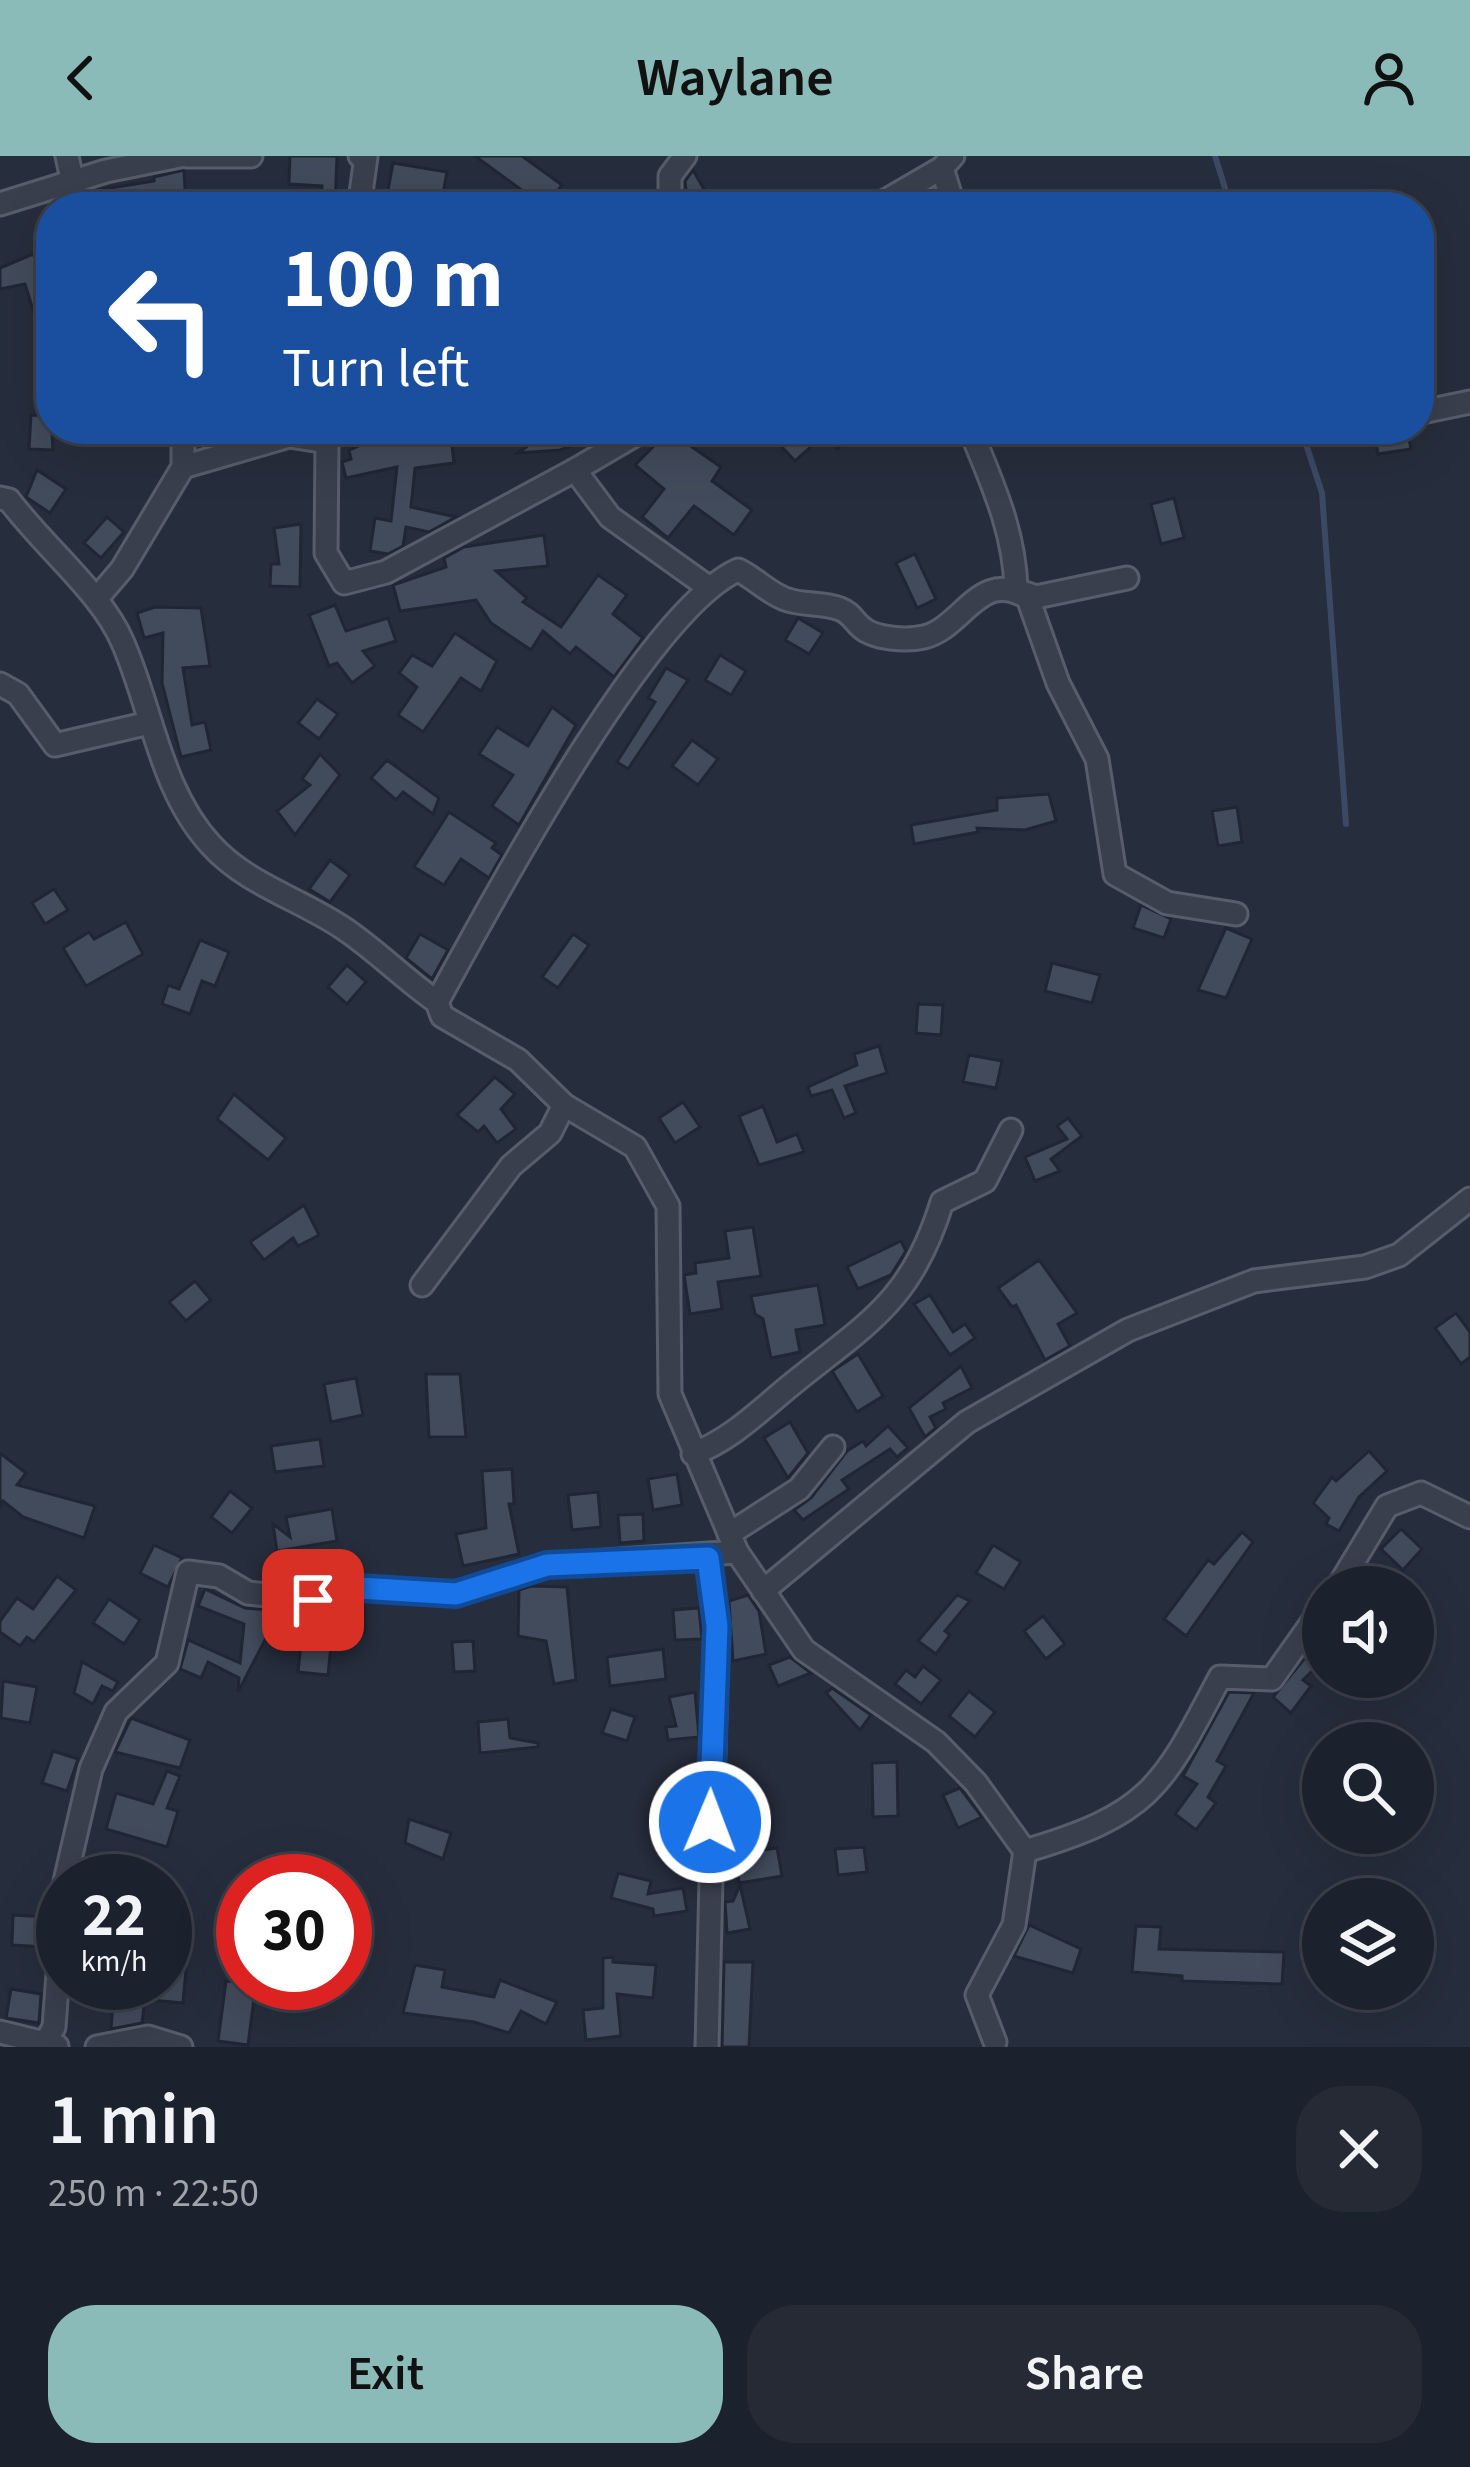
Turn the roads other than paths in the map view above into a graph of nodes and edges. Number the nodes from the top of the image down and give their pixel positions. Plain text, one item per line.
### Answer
1 (67, 156) edge
2 (183, 156) edge
3 (251, 156) edge
4 (360, 156) edge
5 (685, 156) edge
6 (947, 162) edge
7 (72, 182) junction
8 (39, 192) edge
9 (74, 192) edge
10 (361, 192) edge
11 (670, 192) edge
12 (899, 192) edge
13 (952, 192) edge
14 (36, 193) edge
15 (0, 204) edge
16 (1470, 402) edge
17 (1434, 410) edge
18 (183, 444) edge
19 (262, 444) edge
20 (329, 444) edge
21 (620, 444) edge
22 (976, 444) edge
23 (183, 467) junction
24 (574, 470) junction
25 (0, 498) edge
26 (1127, 578) dead end
27 (708, 587) junction
28 (1016, 590) junction
29 (98, 597) junction
30 (0, 684) edge
31 (149, 723) junction
32 (1236, 914) dead end
33 (437, 1002) junction
34 (564, 1106) junction
35 (1011, 1130) dead end
36 (1470, 1199) edge
37 (422, 1285) dead end
38 (833, 1447) dead end
39 (693, 1454) junction
40 (1470, 1517) edge
41 (733, 1543) junction
42 (708, 1558) junction
43 (1351, 1566) edge
44 (763, 1591) junction
45 (1302, 1637) edge
46 (1024, 1851) junction
47 (71, 1854) edge
48 (55, 2010) edge
49 (0, 2032) edge
50 (995, 2042) dead end
51 (52, 2043) edge
52 (98, 2047) edge
53 (182, 2047) edge
54 (707, 2047) edge

1 - 7 street
2 - 3 street
2 - 7 street
4 - 10 street
5 - 11 street
6 - 12 street
6 - 13 street
7 - 8 street
7 - 9 street
14 - 15 street
16 - 17 street
18 - 23 street
19 - 23 street
20 - 24 street
21 - 24 street
22 - 28 street
23 - 29 street
24 - 27 street
25 - 29 street
26 - 28 street
27 - 28 street
27 - 33 street
28 - 32 street
29 - 31 street
30 - 31 street
31 - 33 street
33 - 34 street
34 - 37 street
34 - 39 street
35 - 39 street
36 - 44 street
38 - 41 street
39 - 41 street
40 - 43 street
41 - 42 street
41 - 44 street
42 - 47 street
42 - 54 street
44 - 46 street
45 - 46 street
46 - 50 street
48 - 51 street
49 - 51 street
52 - 53 street

